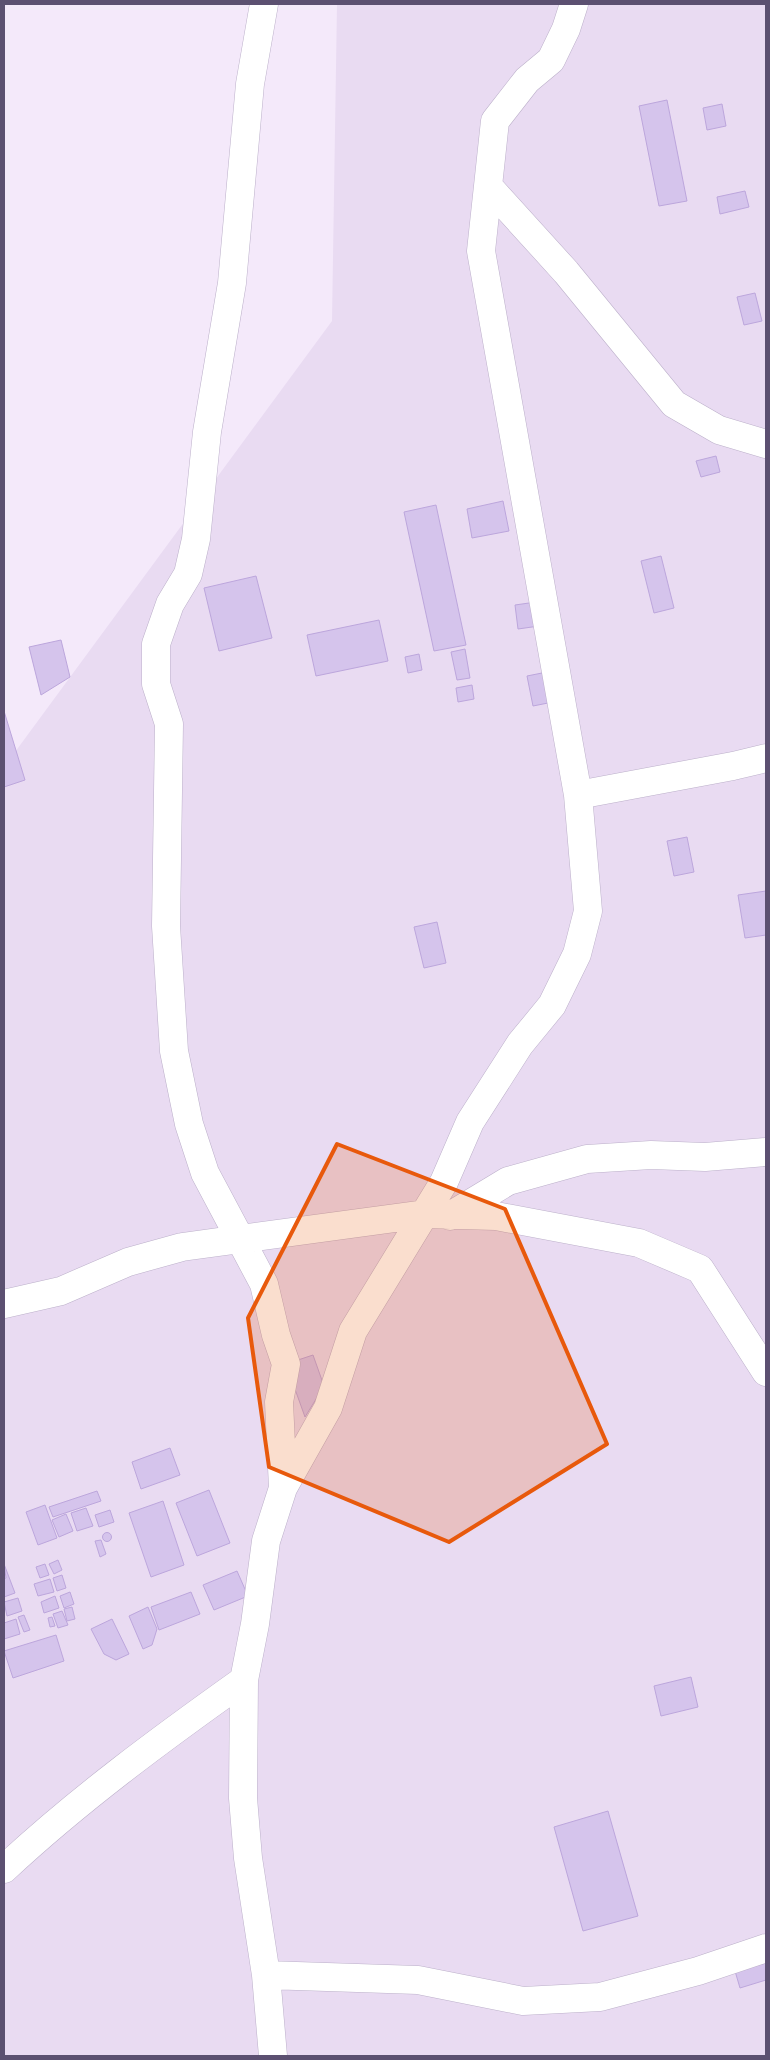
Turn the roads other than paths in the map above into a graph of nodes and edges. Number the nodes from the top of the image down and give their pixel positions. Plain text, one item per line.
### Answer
1 (264, 4) edge
2 (574, 4) edge
3 (488, 186) junction
4 (766, 444) edge
5 (766, 758) edge
6 (578, 795) junction
7 (766, 1152) edge
8 (437, 1215) junction
9 (241, 1240) junction
10 (4, 1304) edge
11 (766, 1372) edge
12 (283, 1488) junction
13 (244, 1680) junction
14 (4, 1869) edge
15 (766, 1948) edge
16 (266, 1975) junction
17 (268, 2049) edge

1 - 9 street
2 - 3 street
3 - 4 street
3 - 6 street
5 - 6 street
6 - 8 street
7 - 8 street
8 - 9 street
8 - 11 street
8 - 12 street
9 - 10 street
9 - 12 street
12 - 13 street
13 - 14 street
13 - 16 street
15 - 16 street
16 - 17 street

